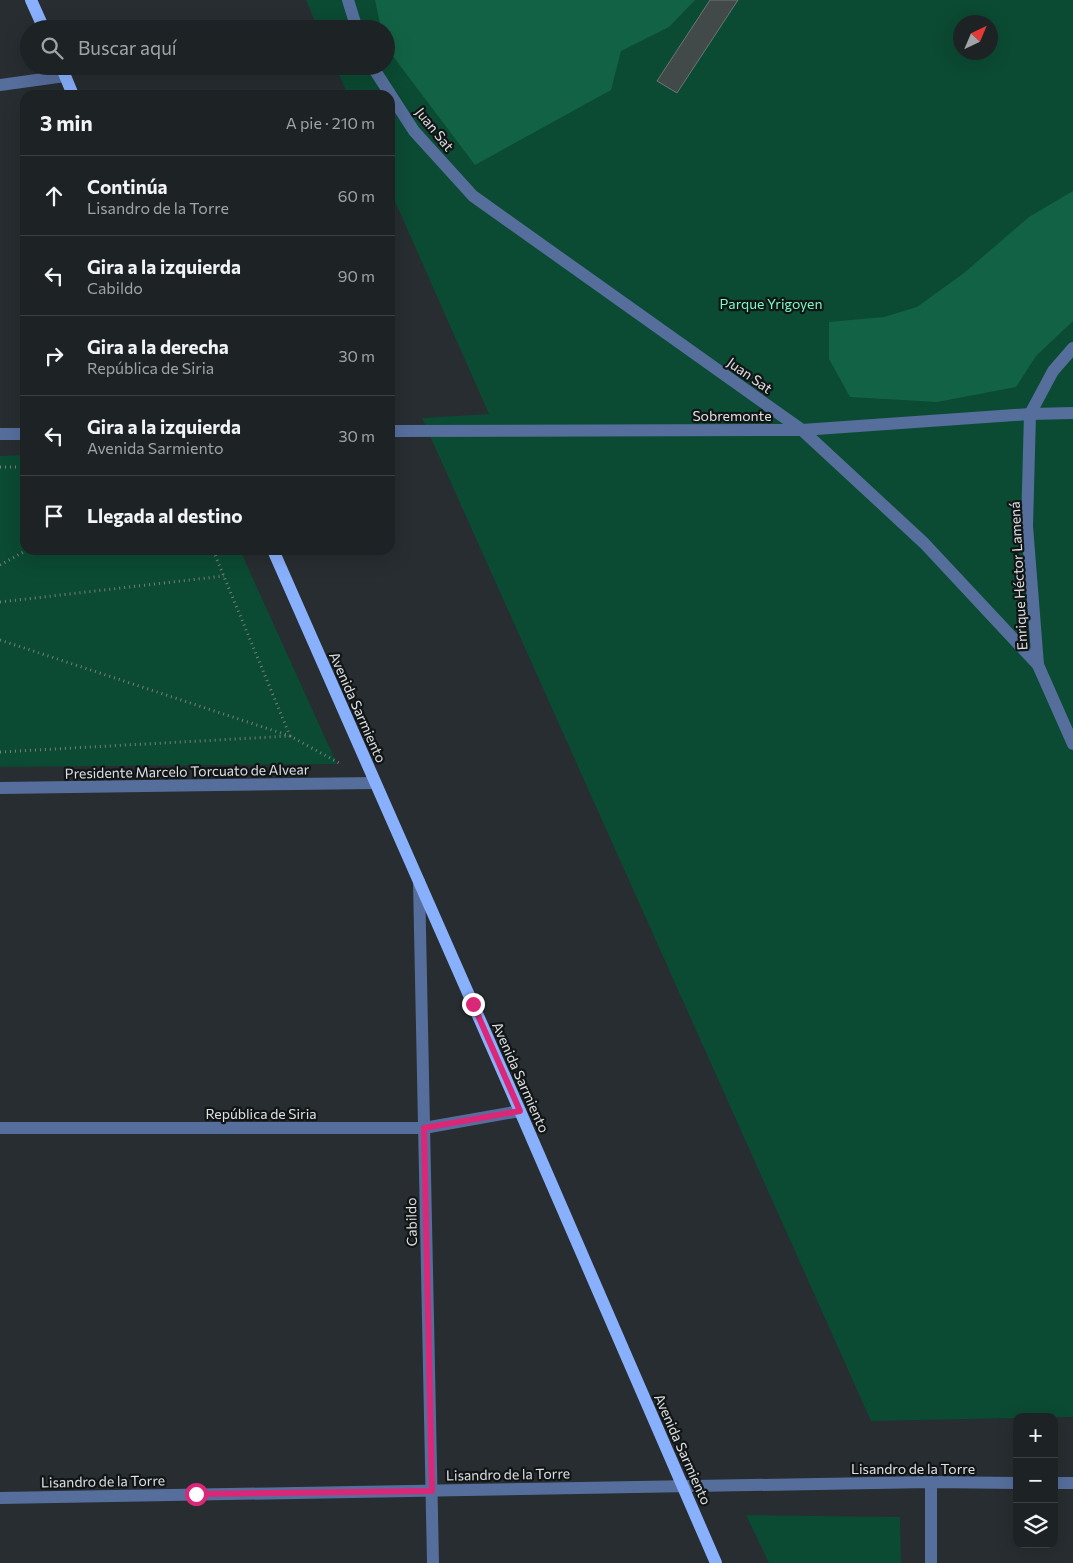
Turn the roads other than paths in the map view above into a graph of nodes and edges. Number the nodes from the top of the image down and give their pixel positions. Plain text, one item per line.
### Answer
1 (31, 0) edge
2 (348, 0) edge
3 (40, 20) edge
4 (354, 20) edge
5 (45, 75) edge
6 (65, 75) edge
7 (378, 75) edge
8 (0, 85) edge
9 (71, 90) edge
10 (388, 90) edge
11 (395, 102) edge
12 (1073, 348) edge
13 (1073, 413) edge
14 (1030, 414) junction
15 (802, 430) junction
16 (395, 431) edge
17 (0, 434) edge
18 (20, 434) edge
19 (275, 555) edge
20 (1038, 665) junction
21 (1073, 744) edge
22 (374, 783) junction
23 (0, 788) edge
24 (418, 881) junction
25 (520, 1111) junction
26 (0, 1128) edge
27 (424, 1128) junction
28 (930, 1482) junction
29 (1013, 1482) edge
30 (1058, 1483) edge
31 (1073, 1483) edge
32 (682, 1486) junction
33 (432, 1491) junction
34 (0, 1498) edge
35 (433, 1563) edge
36 (716, 1563) edge
37 (931, 1563) edge

1 - 3 main road
2 - 4 street
5 - 8 street
6 - 9 main road
7 - 10 street, Juan Sat
11 - 15 street, Juan Sat
12 - 14 street, Enrique Héctor Lamená
13 - 14 street, Sobremonte
14 - 15 street, Sobremonte
14 - 20 street, Enrique Héctor Lamená
15 - 16 street, Sobremonte
15 - 20 street, Juan Sat
17 - 18 street
19 - 22 main road, Avenida Sarmiento
20 - 21 street, Juan Sat
22 - 23 street, Presidente Marcelo Torcuato de Alvear
22 - 24 main road, Avenida Sarmiento
24 - 25 main road, Avenida Sarmiento
24 - 27 street, Cabildo
25 - 27 street, República de Siria
25 - 32 main road, Avenida Sarmiento
26 - 27 street, República de Siria
27 - 33 street, Cabildo
28 - 29 street, Lisandro de la Torre
28 - 32 street, Lisandro de la Torre
28 - 37 street
30 - 31 street
32 - 33 street, Lisandro de la Torre
32 - 36 main road, Avenida Sarmiento
33 - 34 street, Lisandro de la Torre
33 - 35 street, Cabildo

